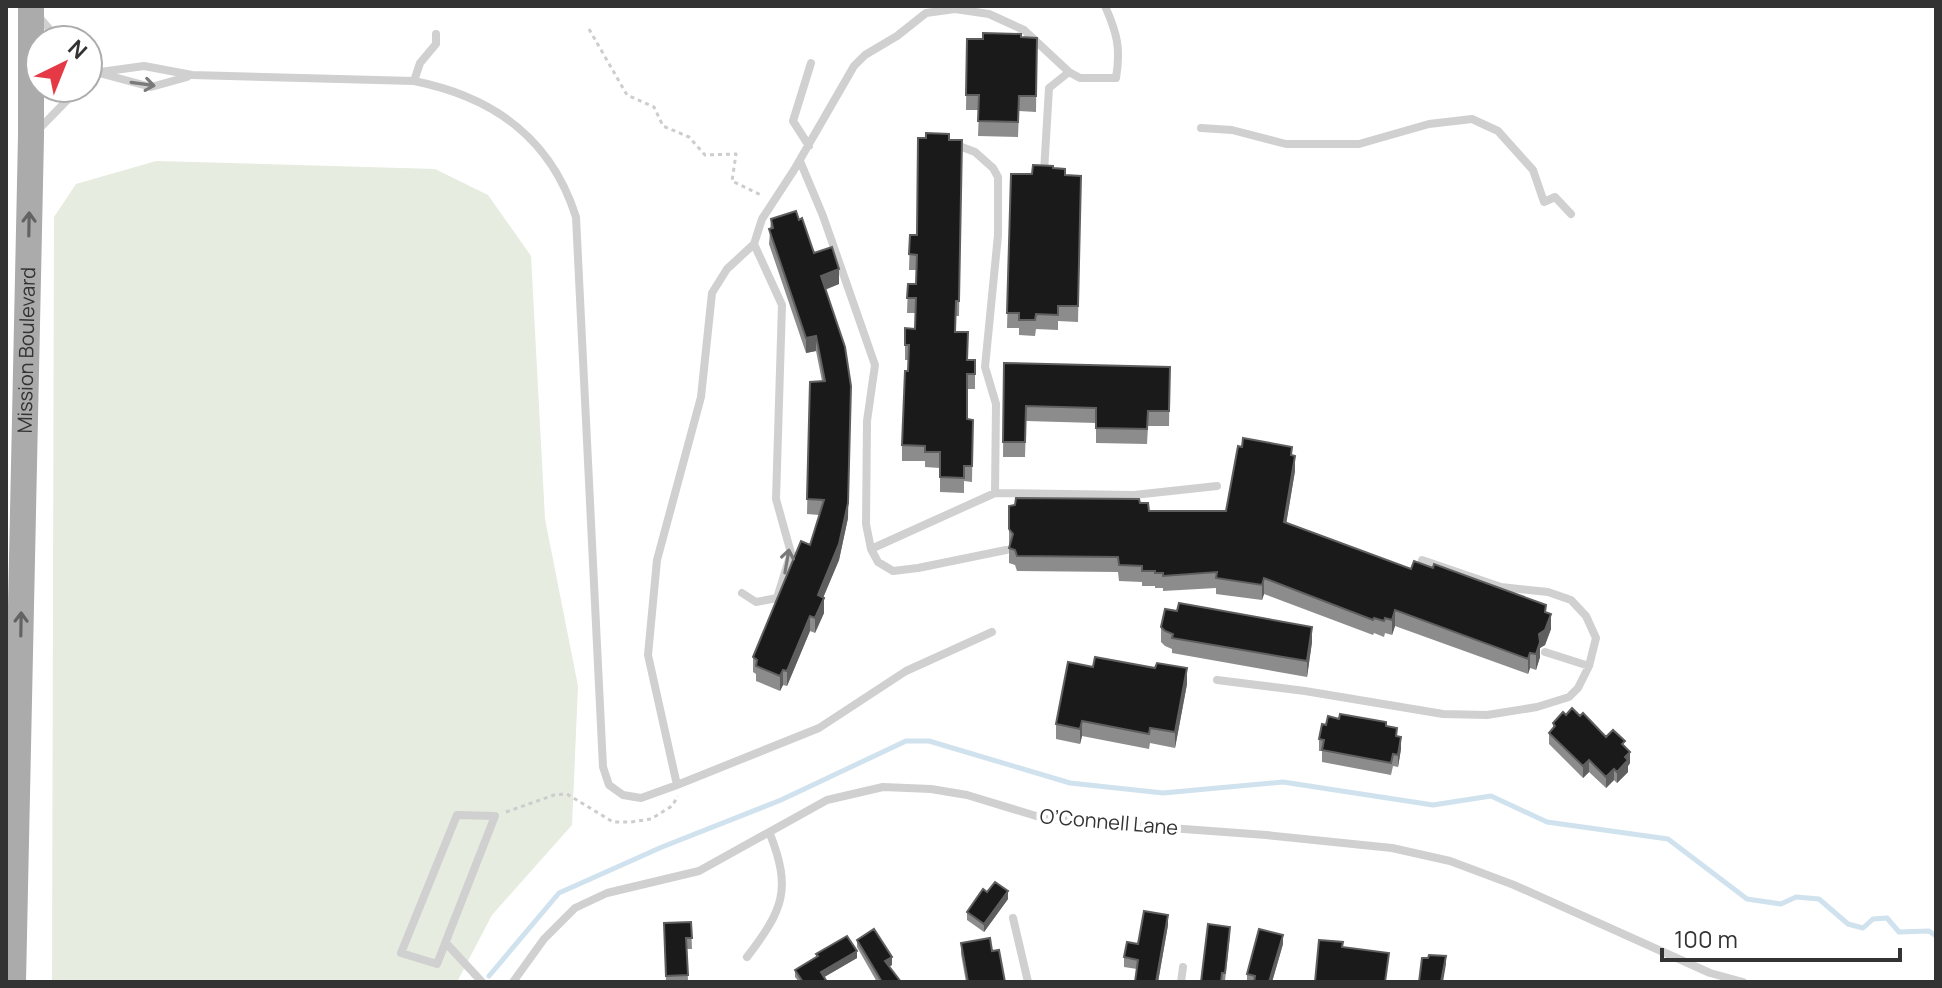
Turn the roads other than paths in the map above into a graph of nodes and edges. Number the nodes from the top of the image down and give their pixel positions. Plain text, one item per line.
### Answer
1 (31, 6) edge
2 (1105, 6) edge
3 (46, 24) edge
4 (436, 34) dead end
5 (811, 63) dead end
6 (104, 72) edge
7 (1069, 72) junction
8 (192, 75) junction
9 (104, 77) edge
10 (414, 81) junction
11 (63, 104) edge
12 (1201, 128) dead end
13 (31, 136) junction
14 (950, 142) edge
15 (809, 146) junction
16 (800, 161) junction
17 (1044, 172) edge
18 (1571, 214) dead end
19 (754, 244) junction
20 (1217, 486) dead end
21 (995, 493) junction
22 (871, 549) junction
23 (1006, 550) edge
24 (1422, 560) edge
25 (742, 593) dead end
26 (992, 632) dead end
27 (1545, 652) dead end
28 (1589, 666) junction
29 (1217, 680) dead end
30 (677, 785) junction
31 (770, 834) junction
32 (1013, 918) dead end
33 (446, 943) junction
34 (747, 957) dead end
35 (1183, 967) dead end
36 (13, 982) edge
37 (482, 982) edge
38 (513, 982) edge
39 (1028, 982) edge
40 (1181, 982) edge
41 (1743, 982) edge

1 - 3 lane
1 - 13 main road, Mission Boulevard
2 - 7 lane
4 - 10 lane
5 - 15 lane
6 - 8 lane
7 - 15 lane
7 - 17 lane
9 -> 8 lane
8 - 10 lane
10 - 30 lane
11 - 13 lane
12 - 18 lane
36 -> 13 main road, Mission Boulevard
14 - 21 lane
15 - 16 lane
16 - 19 lane
16 - 22 lane
25 -> 19 lane
19 - 30 lane
20 - 21 lane
21 - 22 lane
22 - 23 lane
24 - 28 lane
26 - 30 lane
27 - 28 lane
28 - 29 lane
31 - 34 lane
31 - 38 lane, O’Connell Lane
31 - 41 lane, O’Connell Lane
32 - 39 lane
33 - 33 lane
33 - 37 lane
35 - 40 lane

